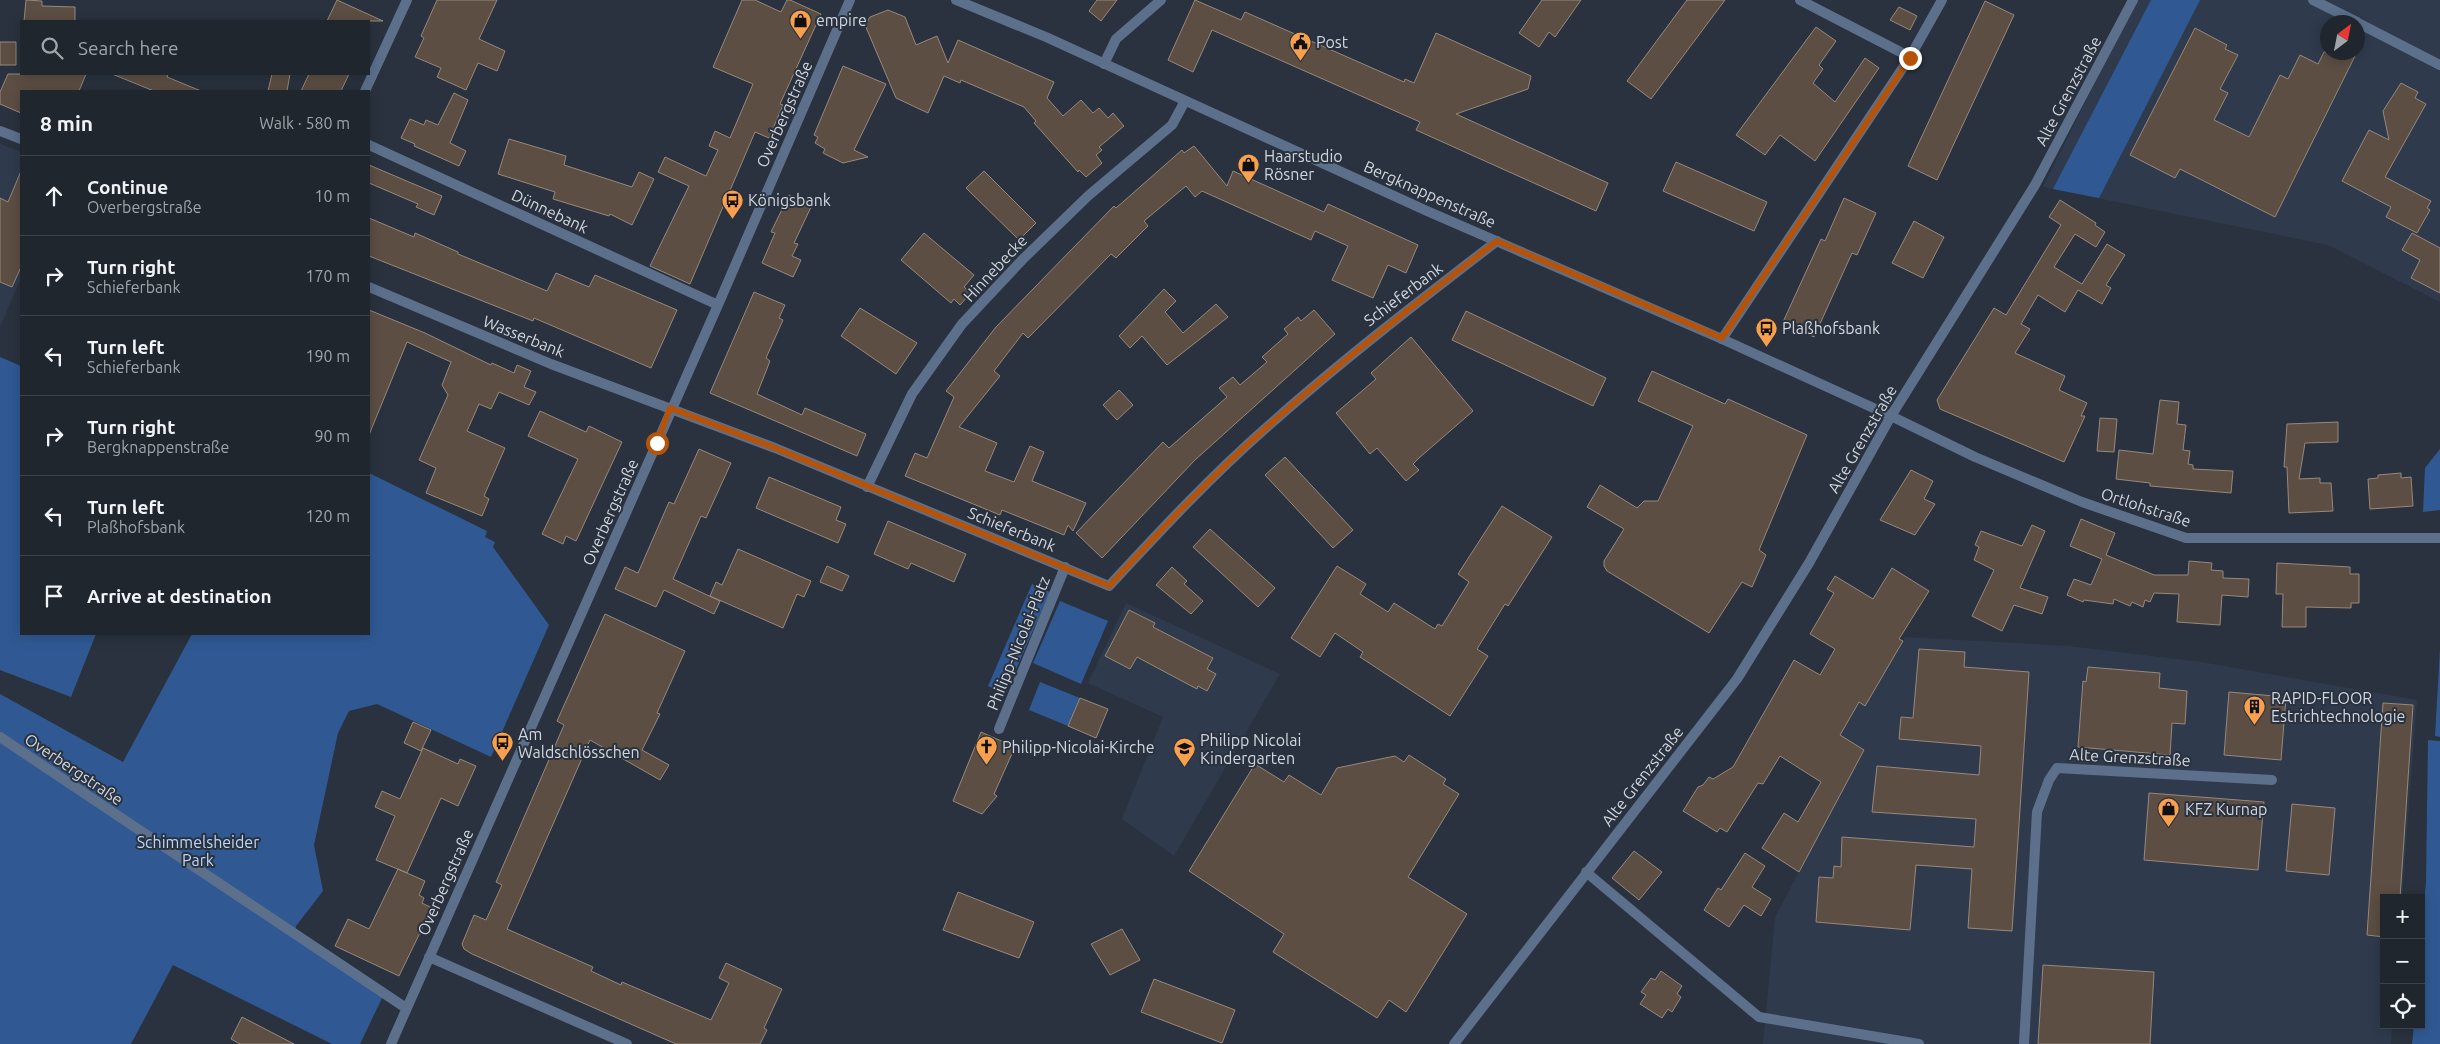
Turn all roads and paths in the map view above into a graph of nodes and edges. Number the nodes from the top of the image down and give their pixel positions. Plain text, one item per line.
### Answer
1 (850, 0) edge
2 (956, 0) edge
3 (1161, 0) edge
4 (1800, 0) edge
5 (1942, 0) edge
6 (2133, 0) edge
7 (2313, 0) edge
8 (404, 1) edge
9 (2342, 15) edge
10 (2365, 27) edge
11 (1910, 58) junction
12 (1104, 64) junction
13 (2440, 65) edge
14 (365, 90) edge
15 (1185, 101) junction
16 (0, 131) edge
17 (20, 139) edge
18 (370, 145) edge
19 (1497, 241) junction
20 (370, 287) edge
21 (718, 305) junction
22 (1722, 338) junction
23 (670, 408) junction
24 (1891, 416) junction
25 (866, 487) junction
26 (2440, 538) edge
27 (1065, 567) junction
28 (999, 729) dead end
29 (0, 738) edge
30 (2272, 780) dead end
31 (1586, 872) junction
32 (429, 957) junction
33 (406, 1008) junction
34 (391, 1044) edge
35 (627, 1044) edge
36 (1454, 1044) edge
37 (1919, 1044) edge
38 (2024, 1044) edge

1 - 21 street, Overbergstraße
2 - 12 street, Bergknappenstraße
3 - 12 street
4 - 11 street
5 - 11 street
6 - 24 street, Alte Grenzstraße
7 - 9 street
8 - 14 street
10 - 13 street
11 - 22 street
12 - 15 street, Bergknappenstraße
15 - 19 street, Bergknappenstraße
15 - 25 street, Hinnebecke
16 - 17 street
18 - 21 street, Dünnebank
19 - 22 street, Bergknappenstraße
19 - 27 street, Schieferbank
20 - 23 street, Wasserbank
21 - 23 street, Overbergstraße
22 - 24 street, Bergknappenstraße
23 - 25 street, Schieferbank
23 - 32 street, Overbergstraße
24 - 26 street, Ortlohstraße
24 - 31 street, Alte Grenzstraße
25 - 27 street, Schieferbank
27 - 28 street, Philipp-Nicolai-Platz
29 - 33 street, Overbergstraße
30 - 38 street, Alte Grenzstraße
31 - 36 street, Alte Grenzstraße
31 - 37 street
32 - 33 street, Overbergstraße
32 - 35 street
33 - 34 street, Overbergstraße

